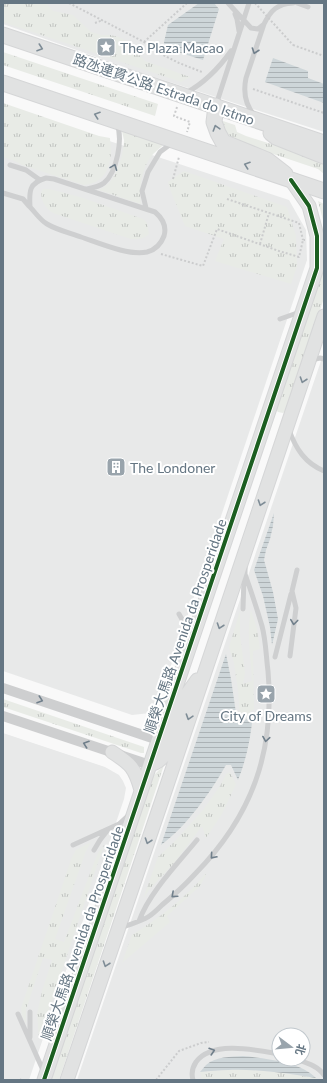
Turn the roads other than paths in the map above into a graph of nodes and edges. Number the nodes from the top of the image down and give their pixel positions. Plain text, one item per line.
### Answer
1 (249, 3) edge
2 (273, 3) edge
3 (293, 3) edge
4 (297, 3) edge
5 (229, 4) edge
6 (308, 7) dead end
7 (272, 11) junction
8 (243, 20) junction
9 (264, 24) junction
10 (239, 34) junction
11 (4, 35) edge
12 (235, 46) junction
13 (3, 83) edge
14 (181, 95) junction
15 (216, 106) junction
16 (115, 121) junction
17 (259, 121) junction
18 (175, 141) junction
19 (324, 143) edge
20 (324, 156) edge
21 (10, 165) dead end
22 (40, 180) junction
23 (292, 180) junction
24 (85, 189) junction
25 (324, 191) edge
26 (3, 193) edge
27 (30, 207) junction
28 (146, 208) junction
29 (303, 311) junction
30 (324, 316) edge
31 (280, 319) dead end
32 (314, 346) junction
33 (324, 358) edge
34 (309, 361) junction
35 (266, 418) junction
36 (287, 426) junction
37 (324, 471) edge
38 (248, 541) junction
39 (297, 570) dead end
40 (245, 574) junction
41 (292, 591) junction
42 (242, 609) dead end
43 (179, 614) dead end
44 (192, 638) junction
45 (290, 656) dead end
46 (275, 657) dead end
47 (206, 667) junction
48 (3, 688) edge
49 (3, 716) edge
50 (158, 740) junction
51 (112, 752) junction
52 (150, 765) junction
53 (141, 790) junction
54 (137, 803) junction
55 (108, 830) junction
56 (197, 840) dead end
57 (73, 845) dead end
58 (94, 850) dead end
59 (139, 921) junction
60 (118, 928) junction
61 (30, 1012) dead end
62 (18, 1014) dead end
63 (30, 1040) junction
64 (271, 1052) edge
65 (311, 1064) edge
66 (311, 1064) edge
67 (324, 1069) edge
68 (324, 1075) edge
69 (43, 1080) edge
70 (67, 1080) edge
71 (192, 1080) edge

1 - 8 lane
2 - 7 lane
3 - 7 lane
4 - 6 lane
5 - 8 lane
5 - 10 lane
7 - 9 lane
8 - 9 lane
8 - 10 lane
9 -> 17 lane
10 - 12 lane
11 -> 14 main road, 路氹連貫公路 Estrada do Istmo
12 - 14 lane
12 - 15 lane
16 -> 13 main road
14 - 15 main road, 路氹連貫公路 Estrada do Istmo
15 - 17 main road, 路氹連貫公路 Estrada do Istmo
23 -> 15 main road
16 - 18 main road
24 -> 16 lane
17 - 19 main road, 路氹連貫公路 Estrada do Istmo
17 - 20 main road
23 -> 18 main road
18 - 28 lane
21 - 22 lane
22 - 24 lane
22 - 27 lane
23 - 25 main road
23 - 29 street, 順榮大馬路 Avenida da Prosperidade
24 - 28 lane
26 - 27 lane
27 - 28 lane
29 - 31 lane
29 - 35 street, 順榮大馬路 Avenida da Prosperidade
30 - 32 street
32 - 33 lane
32 - 34 street
33 - 34 lane
34 -> 36 street
35 - 36 street
35 - 44 street, 順榮大馬路 Avenida da Prosperidade
36 - 37 lane
36 -> 38 street
38 - 40 lane
38 -> 47 street
39 - 41 lane
40 - 42 lane
40 -> 59 lane
41 -> 45 lane
41 - 46 lane
43 - 44 lane
44 - 50 street, 順榮大馬路 Avenida da Prosperidade
47 - 52 street
47 -> 60 street
48 -> 50 street
51 -> 49 street
50 - 52 street, 順榮大馬路 Avenida da Prosperidade
51 - 52 street
51 - 53 street
52 - 53 street, 順榮大馬路 Avenida da Prosperidade
53 - 54 street, 順榮大馬路 Avenida da Prosperidade
54 - 55 lane
54 - 69 street, 順榮大馬路 Avenida da Prosperidade
55 - 57 lane
55 - 58 lane
56 - 59 lane
59 - 60 lane
60 -> 70 street
61 - 63 lane
62 - 63 lane
63 - 69 lane
71 -> 64 lane
65 - 67 lane
66 - 68 lane

